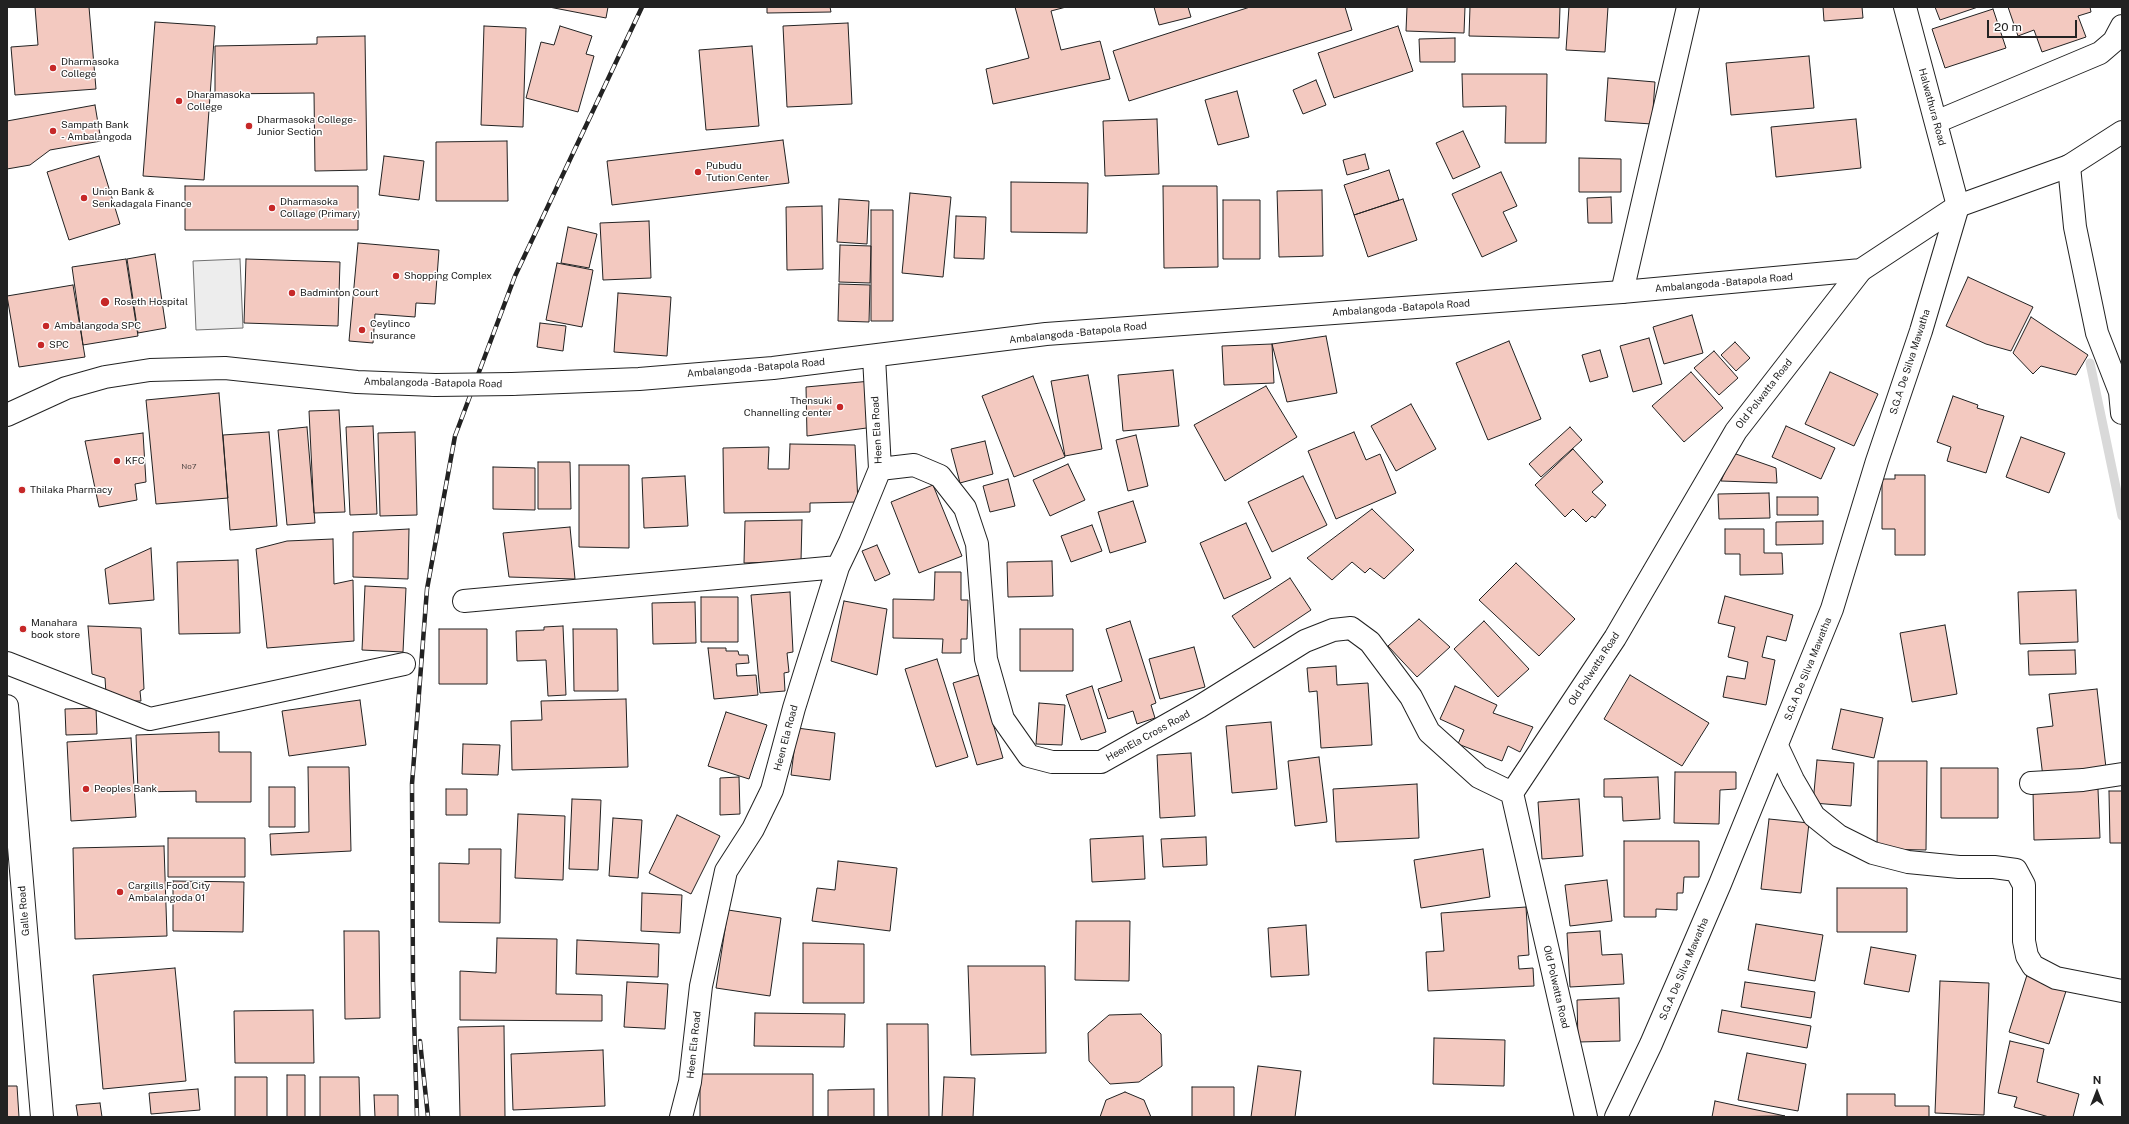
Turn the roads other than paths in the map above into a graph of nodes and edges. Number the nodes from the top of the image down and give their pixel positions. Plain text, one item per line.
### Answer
1 (1688, 7) edge
2 (1905, 7) edge
3 (2119, 7) edge
4 (2122, 17) edge
5 (2122, 26) edge
6 (1936, 122) junction
7 (2122, 132) edge
8 (2069, 166) junction
9 (1958, 206) junction
10 (1861, 270) junction
11 (1622, 292) junction
12 (874, 357) junction
13 (2122, 413) edge
14 (7, 415) edge
15 (880, 469) junction
16 (838, 567) junction
17 (464, 601) dead end
18 (7, 663) edge
19 (404, 664) dead end
20 (7, 706) edge
21 (1777, 746) junction
22 (2122, 774) edge
23 (2031, 783) dead end
24 (1512, 793) junction
25 (2122, 991) edge
26 (42, 1117) edge
27 (681, 1117) edge
28 (1586, 1117) edge
29 (1616, 1117) edge

1 - 11 main road
2 - 6 main road, Halwathura Road
3 - 4 main road
5 - 6 main road
6 - 9 main road, Halwathura Road
7 - 8 main road, Ambalangoda -Batapola Road
8 - 9 main road, Ambalangoda -Batapola Road
8 - 13 main road
9 - 10 main road, Ambalangoda -Batapola Road
9 - 21 main road, S.G.A De Silva Mawatha
10 - 11 main road, Ambalangoda -Batapola Road
10 - 24 main road, Old Polwatta Road
11 - 12 main road, Ambalangoda -Batapola Road
12 - 14 main road, Ambalangoda -Batapola Road, bridge
12 - 15 main road, Heen Ela Road
15 - 16 main road, Heen Ela Road
15 - 24 main road, HeenEla Cross Road
16 - 17 main road
16 - 27 main road, Heen Ela Road
18 - 19 main road
20 - 26 main road, Galle Road
21 - 25 main road
21 - 29 main road, S.G.A De Silva Mawatha
22 - 23 main road
24 - 28 main road, Old Polwatta Road

